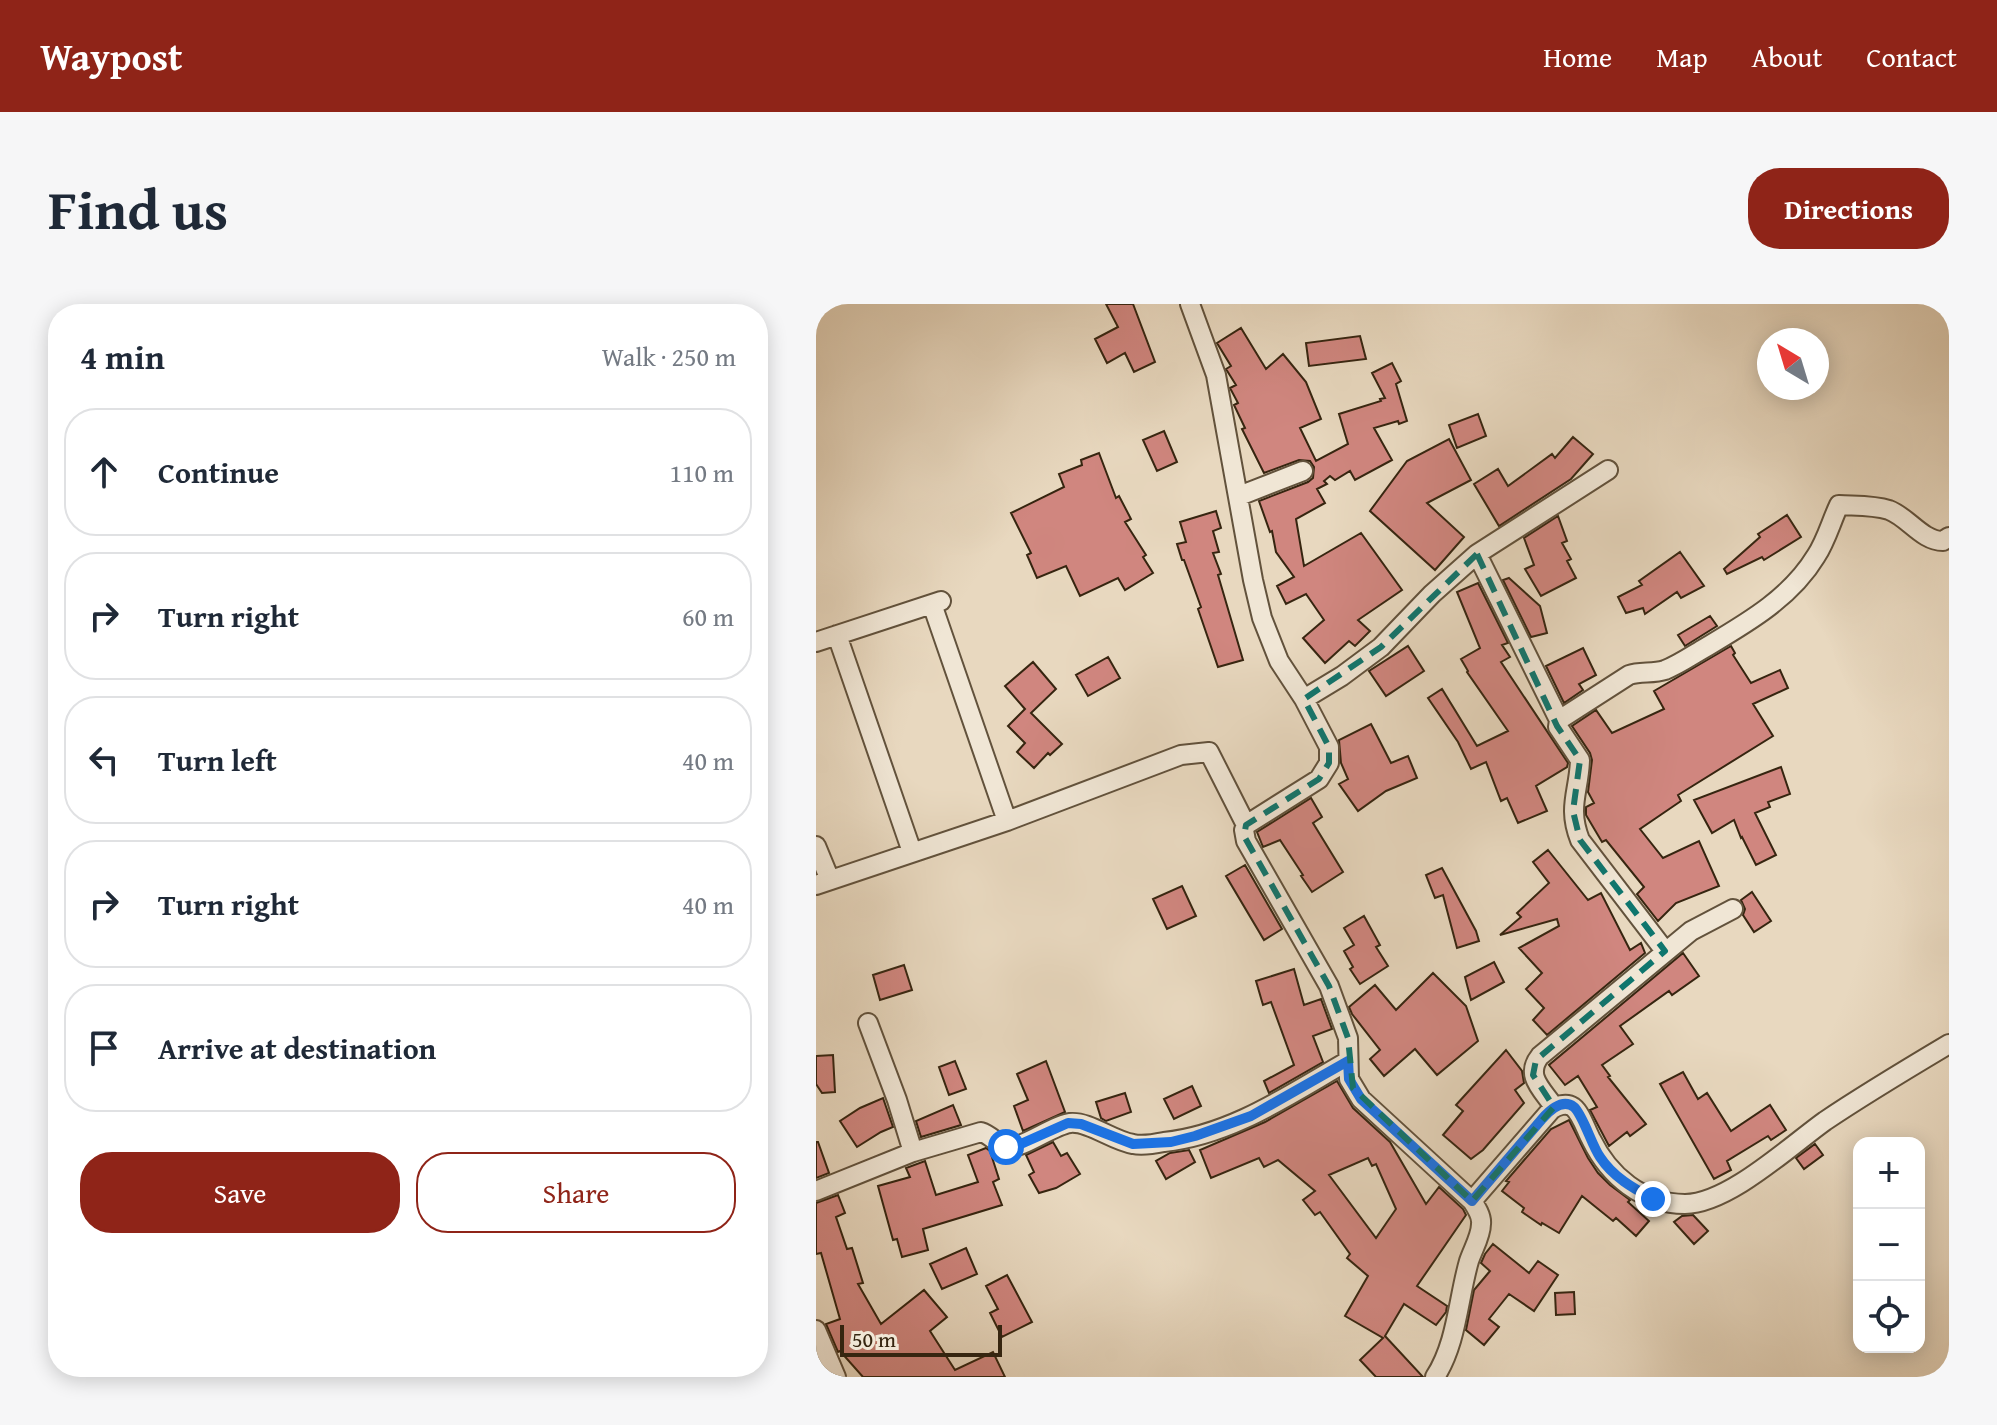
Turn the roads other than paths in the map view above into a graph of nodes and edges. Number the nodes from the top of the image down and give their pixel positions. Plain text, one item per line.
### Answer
1 (1190, 304) edge
2 (1608, 470) dead end
3 (1303, 471) dead end
4 (1239, 496) junction
5 (1949, 537) edge
6 (1477, 554) junction
7 (837, 635) junction
8 (816, 642) edge
9 (1304, 699) junction
10 (1559, 720) junction
11 (1007, 821) junction
12 (1246, 825) junction
13 (816, 846) edge
14 (912, 852) junction
15 (823, 883) edge
16 (1733, 909) dead end
17 (1665, 951) junction
18 (868, 1023) dead end
19 (1949, 1044) edge
20 (1348, 1061) junction
21 (1554, 1107) junction
22 (913, 1152) junction
23 (816, 1191) edge
24 (1472, 1201) junction
25 (816, 1330) edge
26 (836, 1377) edge
27 (1435, 1377) edge

1 - 4 street
2 - 6 street
3 - 4 street
4 - 9 street
5 - 10 street
6 - 9 street
6 - 10 street
7 - 8 street
7 - 11 street
7 - 14 street
9 - 12 street
10 - 17 street
11 - 12 street
11 - 14 street
12 - 20 street
13 - 15 street
14 - 15 street
16 - 17 street
17 - 21 street
18 - 22 street
19 - 21 street
20 - 22 street
20 - 24 street
21 - 24 street
22 - 23 street
24 - 27 street
25 - 26 street

